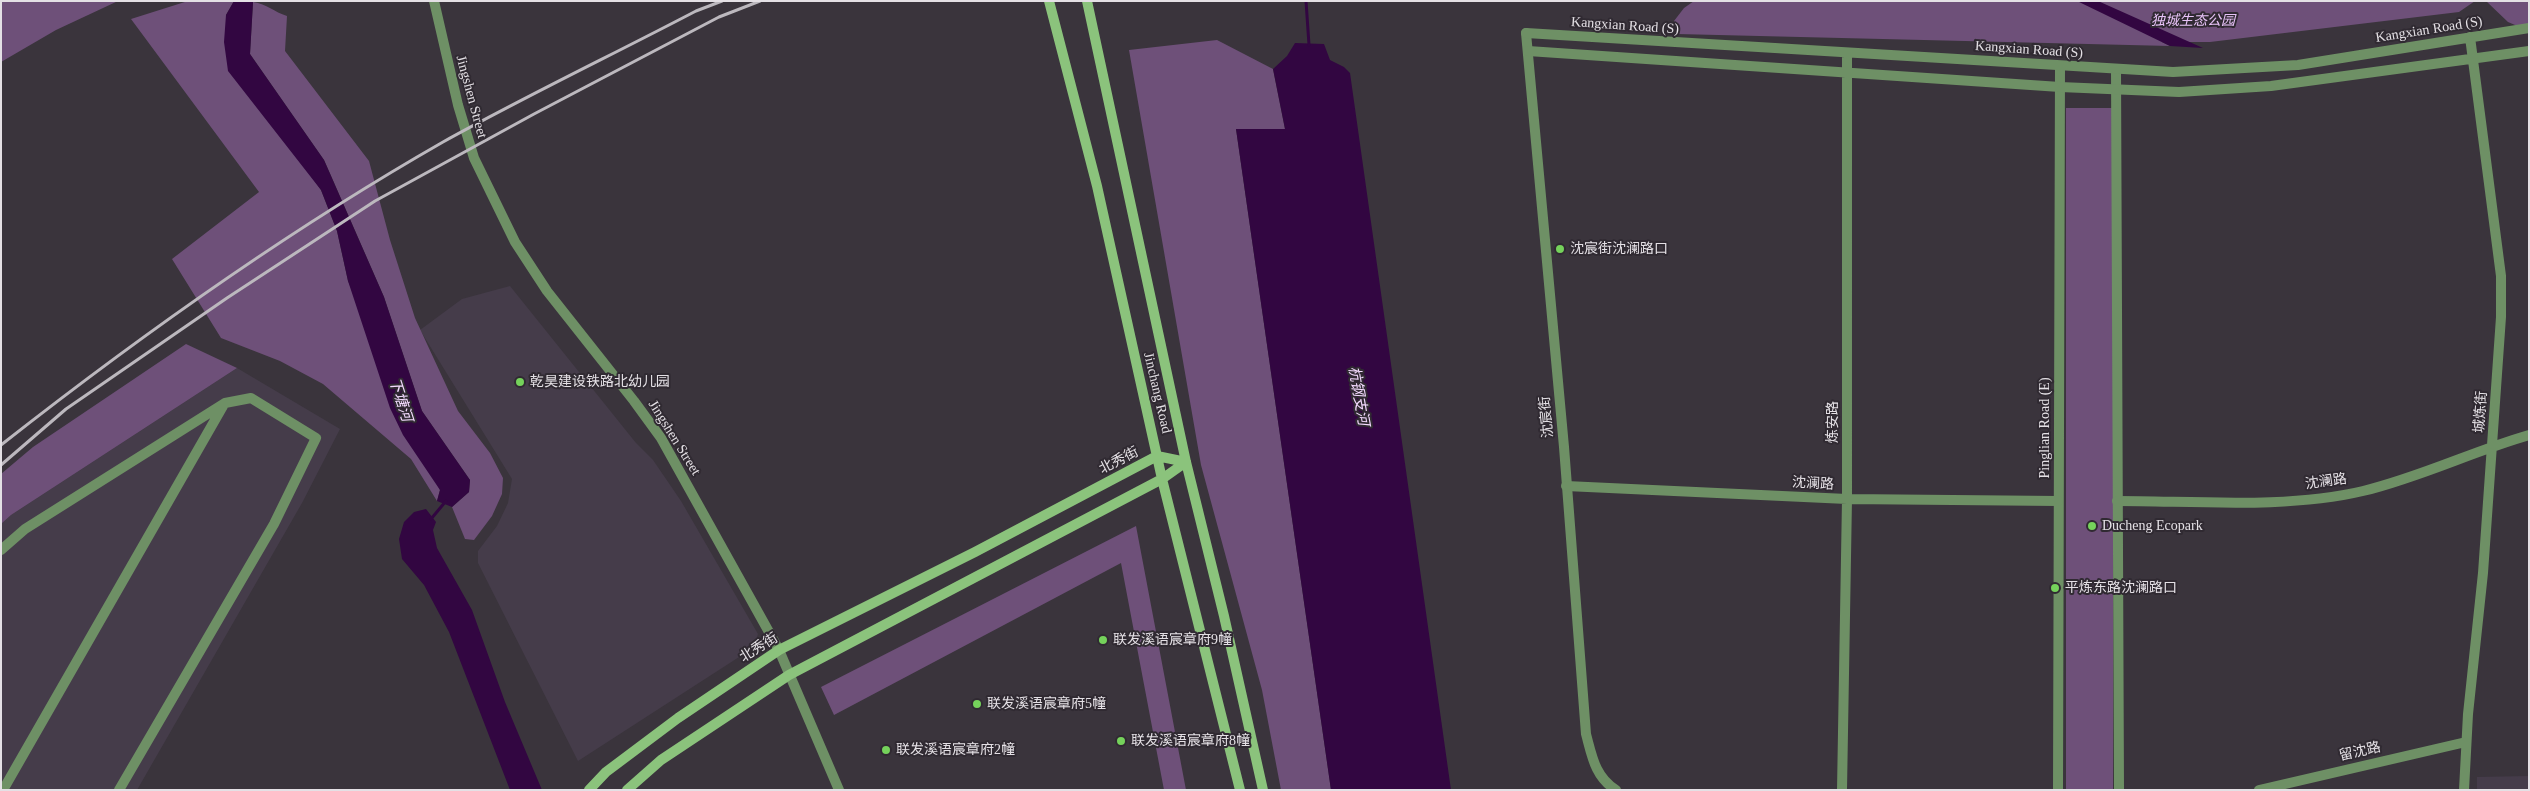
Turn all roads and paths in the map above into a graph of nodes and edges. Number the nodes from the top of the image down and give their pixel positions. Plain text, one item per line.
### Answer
1 (434, 1) edge
2 (1049, 1) edge
3 (1087, 1) edge
4 (2529, 28) edge
5 (1526, 33) joint
6 (2470, 37) junction
7 (1528, 51) junction
8 (2529, 51) edge
9 (1847, 53) junction
10 (2473, 58) junction
11 (2060, 66) junction
12 (2116, 70) junction
13 (1847, 73) junction
14 (2060, 87) junction
15 (2116, 90) junction
16 (225, 403) junction
17 (2529, 435) edge
18 (2493, 445) junction
19 (1157, 456) junction
20 (1186, 462) junction
21 (1162, 479) junction
22 (1566, 486) junction
23 (1847, 499) junction
24 (2058, 501) junction
25 (2117, 501) junction
26 (1, 550) edge
27 (779, 650) junction
28 (789, 675) junction
29 (2466, 742) junction
30 (3, 790) edge
31 (119, 790) edge
32 (589, 790) edge
33 (627, 790) edge
34 (839, 790) edge
35 (1240, 790) edge
36 (1263, 790) edge
37 (1616, 790) edge
38 (1842, 790) edge
39 (2058, 790) edge
40 (2119, 790) edge
41 (2259, 790) edge
42 (2464, 790) edge

1 - 27 street, Jingshen Street
2 - 19 main road, Jinchang Road
3 - 20 main road, Jinchang Road
4 - 6 street, Kangxian Road (S)
5 - 7 street, 沈宸街
5 - 9 street, Kangxian Road (S)
6 - 10 street, 城炼街
6 - 12 street, Kangxian Road (S)
7 - 13 street
7 - 22 street, 沈宸街
8 - 10 street
9 - 11 street, Kangxian Road (S)
9 - 13 street, 炼安路
10 - 15 street
10 - 18 street, 城炼街
11 - 12 street, Kangxian Road (S)
11 - 14 street, Pinglian Road (E)
12 - 15 street
13 - 14 street
13 - 23 street, 炼安路
14 - 15 street
14 - 24 street, Pinglian Road (E)
15 - 25 street
16 - 26 street
16 - 30 street
16 - 31 street
17 - 18 street, 沈澜路
18 - 25 street, 沈澜路
18 - 29 street, 城炼街
19 - 20 main road, 北秀街
19 - 21 main road, Jinchang Road
19 - 27 main road, 北秀街
20 - 21 main road
20 - 36 main road, Jinchang Road
21 - 28 main road
21 - 35 main road, Jinchang Road
22 - 23 street, 沈澜路
22 - 37 street, 沈宸街
23 - 24 street, 沈澜路
23 - 38 street, 炼安路
24 - 39 street, Pinglian Road (E)
25 - 40 street
27 - 28 street, Jingshen Street
27 - 32 main road, 北秀街
28 - 33 main road
28 - 34 street, Jingshen Street
29 - 41 street, 留沈路
29 - 42 street, 城炼街

